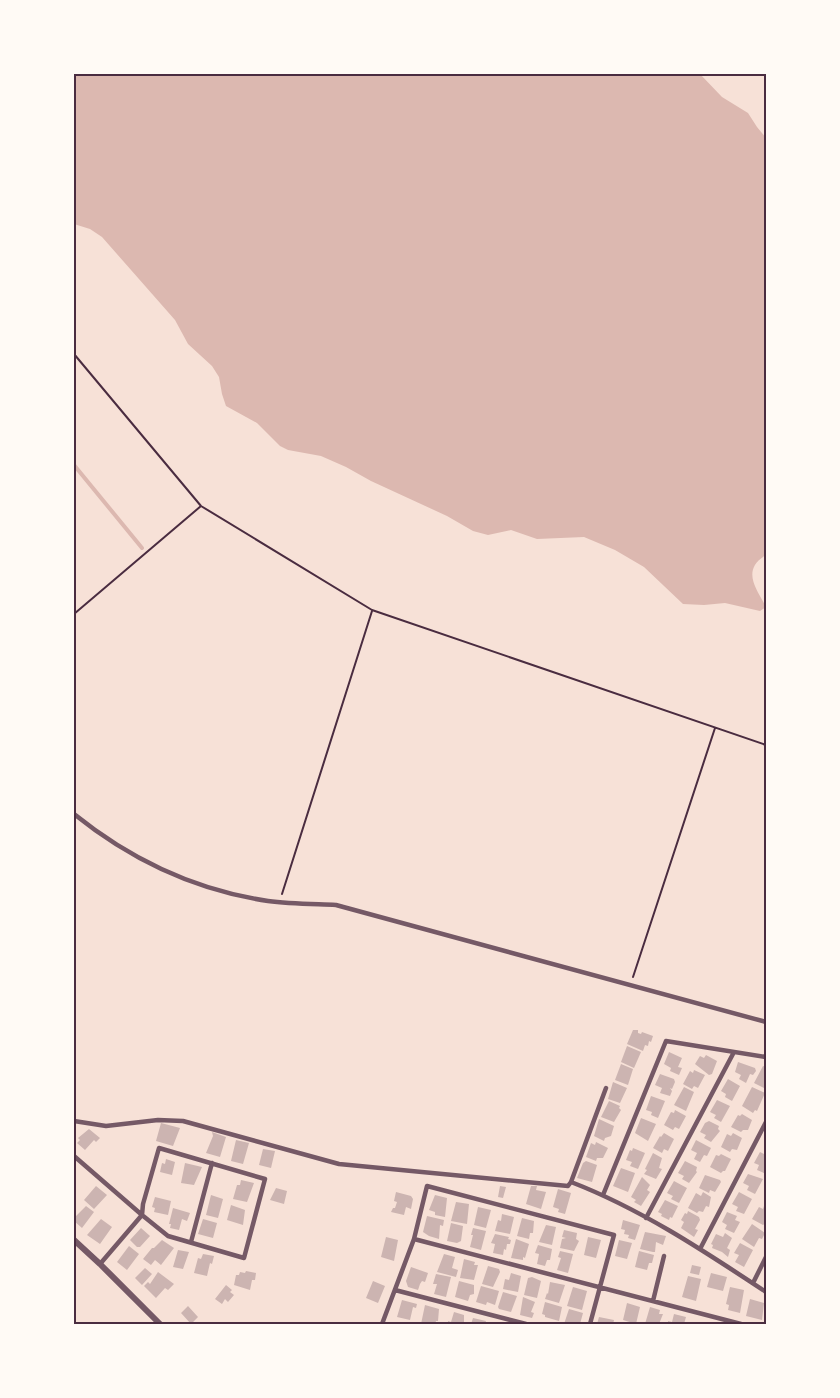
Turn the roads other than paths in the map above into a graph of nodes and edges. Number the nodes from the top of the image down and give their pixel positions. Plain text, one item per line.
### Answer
1 (74, 814) edge
2 (633, 979) road end
3 (629, 986) junction
4 (766, 1022) edge
5 (734, 1052) junction
6 (766, 1057) edge
7 (606, 1088) dead end
8 (74, 1121) edge
9 (766, 1122) edge
10 (74, 1156) edge
11 (212, 1163) junction
12 (571, 1182) junction
13 (603, 1195) junction
14 (142, 1215) junction
15 (646, 1218) junction
16 (414, 1239) junction
17 (74, 1240) edge
18 (190, 1242) junction
19 (700, 1249) junction
20 (664, 1256) dead end
21 (766, 1257) edge
22 (100, 1264) junction
23 (753, 1283) junction
24 (599, 1288) junction
25 (395, 1290) junction
26 (766, 1292) edge
27 (652, 1301) junction
28 (160, 1324) edge
29 (382, 1324) edge
30 (526, 1324) edge
31 (590, 1324) edge
32 (741, 1324) edge

1 - 3 street
2 - 3 street
3 - 4 street
5 - 6 street
5 - 13 street
5 - 15 street
7 - 12 street
8 - 12 street
9 - 19 street
10 - 14 street
11 - 14 street
11 - 18 street
11 - 18 street
12 - 13 street
13 - 15 street
14 - 18 street
14 - 22 street
15 - 19 street
16 - 24 street
16 - 24 street
16 - 25 street
17 - 22 street
19 - 23 street
20 - 27 street
21 - 23 street
22 - 28 street
23 - 26 street
24 - 27 street
24 - 31 street
25 - 29 street
25 - 30 street
27 - 32 street

